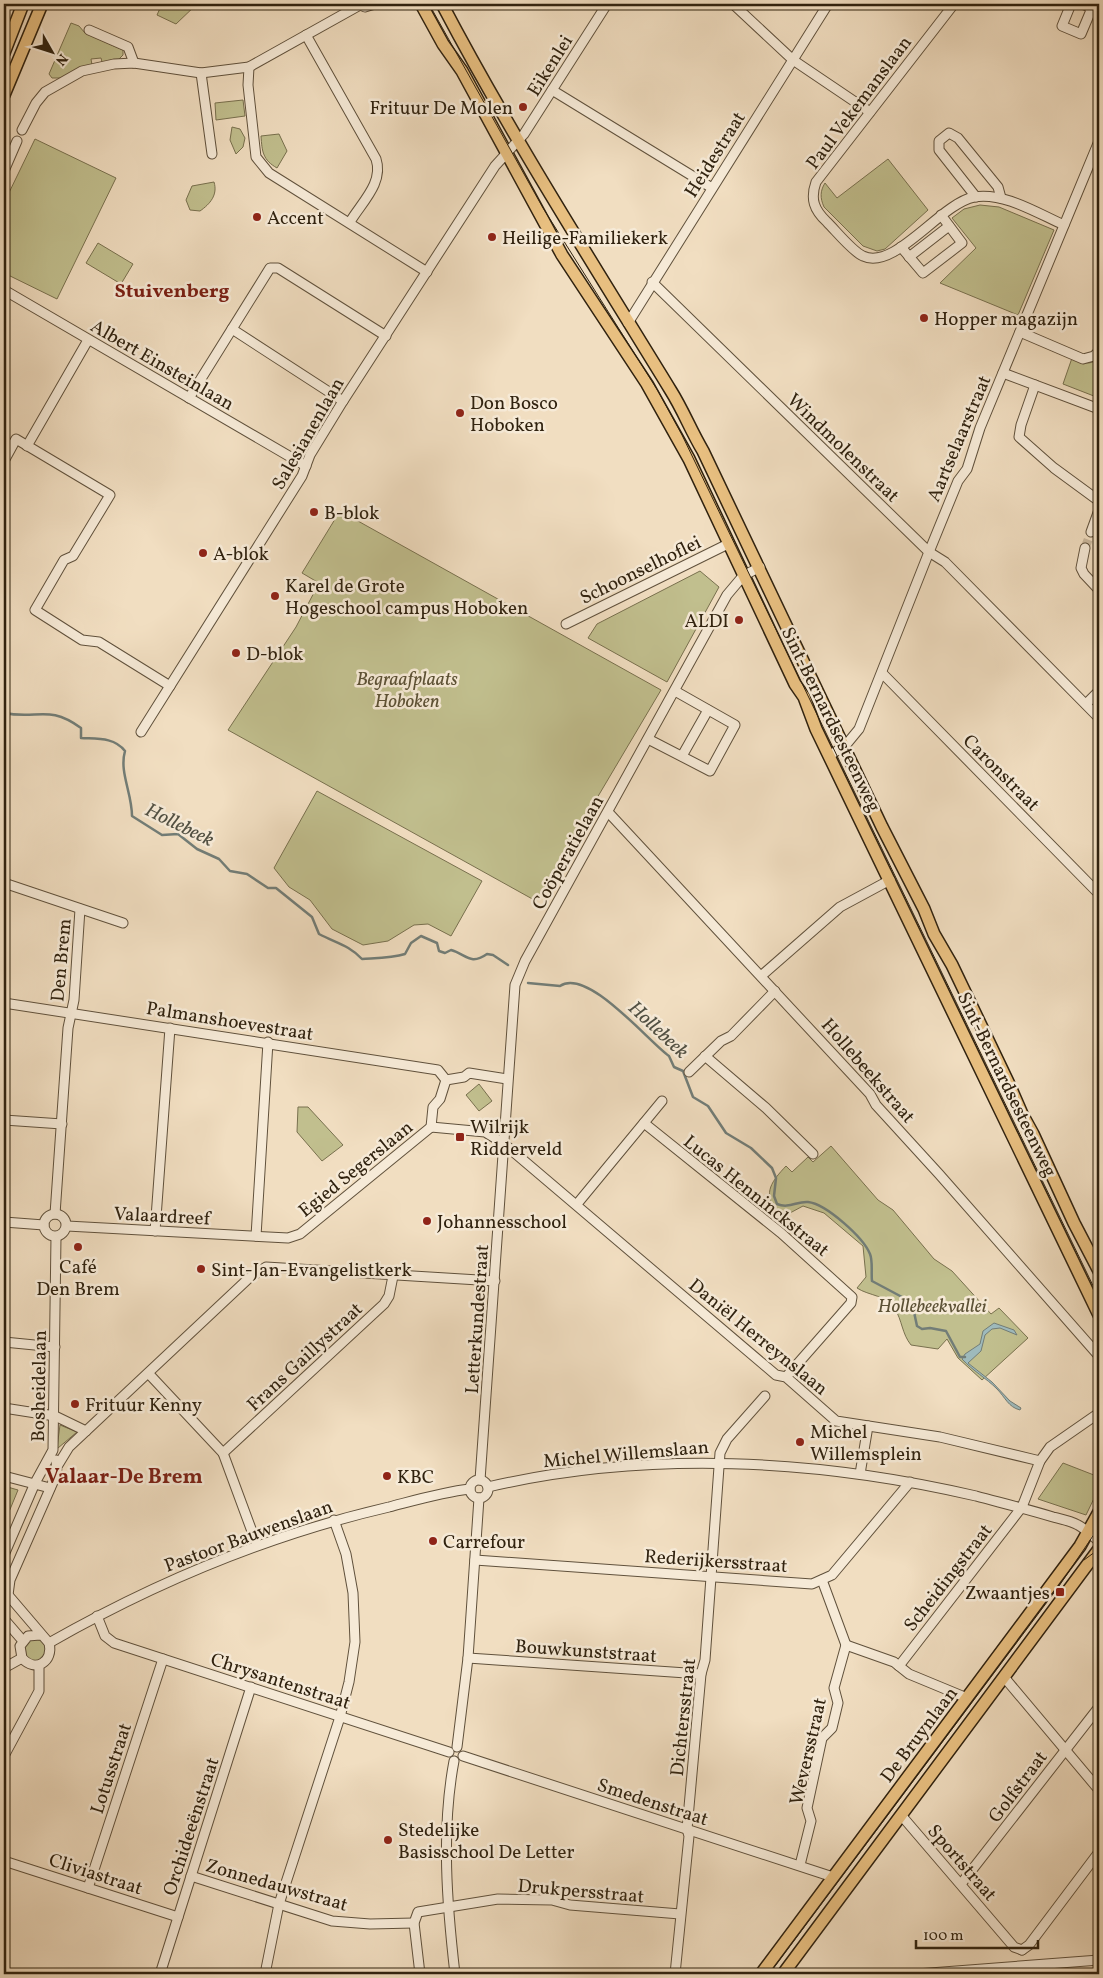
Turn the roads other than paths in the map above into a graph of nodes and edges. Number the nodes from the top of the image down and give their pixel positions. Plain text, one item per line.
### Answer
1 (24, 4) edge
2 (42, 4) edge
3 (361, 4) edge
4 (375, 4) edge
5 (421, 4) edge
6 (442, 4) edge
7 (606, 4) edge
8 (733, 4) edge
9 (828, 4) edge
10 (954, 4) edge
11 (1071, 4) edge
12 (1082, 4) edge
13 (1096, 10) edge
14 (89, 30) dead end
15 (306, 35) junction
16 (4, 53) edge
17 (793, 60) junction
18 (134, 63) junction
19 (249, 67) junction
20 (201, 73) junction
21 (552, 90) junction
22 (4, 95) edge
23 (870, 112) junction
24 (22, 130) dead end
25 (17, 141) dead end
26 (1099, 141) edge
27 (518, 142) junction
28 (212, 154) dead end
29 (505, 154) junction
30 (4, 171) edge
31 (712, 188) junction
32 (976, 197) junction
33 (1001, 198) junction
34 (941, 215) junction
35 (350, 223) junction
36 (1064, 225) junction
37 (949, 226) junction
38 (901, 246) junction
39 (909, 257) junction
40 (427, 272) junction
41 (652, 282) junction
42 (4, 290) edge
43 (628, 323) junction
44 (232, 329) junction
45 (1020, 332) junction
46 (386, 336) junction
47 (88, 340) junction
48 (1099, 351) edge
49 (1003, 373) junction
50 (1035, 385) junction
51 (189, 398) junction
52 (343, 401) junction
53 (1099, 409) edge
54 (27, 446) junction
55 (4, 461) edge
56 (306, 466) junction
57 (1099, 501) edge
58 (1099, 510) edge
59 (1091, 532) tunnel mouth
60 (728, 544) junction
61 (1085, 548) tunnel mouth
62 (929, 552) junction
63 (760, 567) junction
64 (743, 576) junction
65 (1099, 590) edge
66 (566, 624) dead end
67 (882, 673) junction
68 (170, 686) junction
69 (675, 691) junction
70 (1099, 691) edge
71 (1086, 704) junction
72 (708, 710) junction
73 (1099, 718) edge
74 (141, 732) dead end
75 (648, 739) junction
76 (845, 746) junction
77 (830, 755) junction
78 (682, 756) junction
79 (608, 812) junction
80 (890, 880) junction
81 (4, 883) edge
82 (1099, 894) edge
83 (80, 910) junction
84 (124, 923) dead end
85 (761, 976) junction
86 (516, 981) joint
87 (775, 991) junction
88 (4, 1002) edge
89 (72, 1013) junction
90 (170, 1028) junction
91 (268, 1042) junction
92 (705, 1056) junction
93 (689, 1072) dead end
94 (507, 1079) junction
95 (446, 1080) junction
96 (662, 1101) dead end
97 (4, 1120) edge
98 (644, 1123) junction
99 (62, 1124) junction
100 (431, 1127) junction
101 (503, 1143) junction
102 (813, 1154) dead end
103 (577, 1204) junction
104 (55, 1214) junction
105 (4, 1222) edge
106 (44, 1225) junction
107 (67, 1226) junction
108 (156, 1231) junction
109 (300, 1234) joint
110 (256, 1236) junction
111 (56, 1237) junction
112 (1099, 1271) edge
113 (393, 1276) junction
114 (495, 1282) junction
115 (1099, 1315) edge
116 (4, 1342) edge
117 (55, 1347) junction
118 (1099, 1356) edge
119 (149, 1374) junction
120 (786, 1377) junction
121 (765, 1396) dead end
122 (4, 1408) edge
123 (1099, 1413) edge
124 (55, 1416) junction
125 (868, 1426) junction
126 (86, 1431) junction
127 (53, 1450) junction
128 (223, 1453) junction
129 (1040, 1461) junction
130 (719, 1462) junction
131 (58, 1465) junction
132 (860, 1474) junction
133 (4, 1476) edge
134 (480, 1480) junction
135 (910, 1482) junction
136 (35, 1483) junction
137 (488, 1487) junction
138 (50, 1488) junction
139 (470, 1489) junction
140 (479, 1498) junction
141 (1022, 1507) junction
142 (1099, 1512) edge
143 (334, 1520) junction
144 (1088, 1533) junction
145 (1099, 1541) edge
146 (257, 1545) junction
147 (1099, 1549) edge
148 (4, 1555) edge
149 (475, 1560) junction
150 (711, 1576) junction
151 (822, 1580) junction
152 (6, 1596) edge
153 (97, 1616) junction
154 (4, 1619) edge
155 (40, 1635) junction
156 (23, 1642) junction
157 (49, 1643) junction
158 (846, 1645) junction
159 (22, 1658) junction
160 (468, 1658) junction
161 (163, 1659) junction
162 (38, 1666) junction
163 (899, 1666) junction
164 (4, 1668) edge
165 (701, 1674) junction
166 (1004, 1677) junction
167 (251, 1688) junction
168 (967, 1698) junction
169 (1099, 1707) edge
170 (340, 1716) junction
171 (457, 1746) junction
172 (1065, 1749) junction
173 (448, 1752) junction
174 (4, 1756) edge
175 (463, 1756) junction
176 (454, 1761) junction
177 (1099, 1790) edge
178 (901, 1815) junction
179 (687, 1828) junction
180 (1099, 1852) edge
181 (4, 1861) edge
182 (800, 1865) junction
183 (191, 1876) junction
184 (833, 1876) junction
185 (961, 1884) junction
186 (88, 1888) junction
187 (279, 1904) junction
188 (449, 1906) junction
189 (680, 1914) junction
190 (178, 1917) junction
191 (414, 1923) junction
192 (1022, 1950) junction
193 (1099, 1960) edge
194 (1024, 1966) junction
195 (160, 1974) edge
196 (265, 1974) edge
197 (420, 1974) edge
198 (455, 1974) edge
199 (675, 1974) edge
200 (760, 1974) edge
201 (783, 1974) edge
202 (917, 1974) edge

1 - 16 main road
2 - 22 main road
3 - 4 street
3 - 15 street
5 - 29 main road, Sint-Bernardsesteenweg
6 - 27 main road, Sint-Bernardsesteenweg
7 - 21 street, Eikenlei
8 - 17 street
9 - 17 street, Heidestraat
10 - 23 street, Paul Vekemanslaan
11 - 13 street
12 - 13 street
14 - 18 street
15 - 19 street
15 - 35 street
17 - 23 street
17 - 31 street, Heidestraat
18 - 20 street
18 - 24 street
19 - 20 street
19 - 35 street
20 - 28 street
21 - 27 street, Eikenlei
21 - 31 street
23 - 38 street, Paul Vekemanslaan
25 - 30 street
26 - 36 street, Aartselaarstraat
27 - 29 street
27 - 43 main road, Sint-Bernardsesteenweg
29 - 40 street, Salesianenlaan
29 - 60 main road, Sint-Bernardsesteenweg
31 - 41 street, Heidestraat
32 - 33 street, Paul Vekemanslaan
32 - 33 street
32 - 34 street, Paul Vekemanslaan
33 - 36 street, Paul Vekemanslaan
34 - 37 street
34 - 38 street, Paul Vekemanslaan
35 - 40 street
36 - 45 street, Aartselaarstraat
37 - 39 street
37 - 39 street
38 - 39 street
40 - 46 street, Salesianenlaan
41 - 43 street, Heidestraat
41 - 62 street, Windmolenstraat
42 - 47 street, Albert Einsteinlaan
43 - 63 main road, Sint-Bernardsesteenweg
44 - 46 street
44 - 51 street
44 - 52 street
45 - 48 street
45 - 49 street, Aartselaarstraat
46 - 52 street, Salesianenlaan
47 - 51 street, Albert Einsteinlaan
47 - 54 street
49 - 50 street
49 - 62 street, Aartselaarstraat
50 - 53 street
50 - 57 street
51 - 56 street, Albert Einsteinlaan
52 - 56 street, Salesianenlaan
54 - 55 street
54 - 68 street
56 - 68 street, Salesianenlaan
58 - 59 street
60 - 64 main road, Sint-Bernardsesteenweg
60 - 66 street, Schoonselhoflei
61 - 65 street
62 - 67 street, Aartselaarstraat
62 - 71 street, Windmolenstraat
63 - 64 street, Coöperatielaan
63 - 76 main road, Sint-Bernardsesteenweg
64 - 69 street, Coöperatielaan
64 - 77 main road, Sint-Bernardsesteenweg
67 - 76 street, Aartselaarstraat
67 - 82 street, Caronstraat
68 - 74 street, Salesianenlaan
69 - 72 street
69 - 75 street, Coöperatielaan
70 - 71 street
71 - 73 street, Windmolenstraat
72 - 78 street
72 - 78 street
75 - 78 street
75 - 79 street, Coöperatielaan
76 - 77 street
76 - 112 main road, Sint-Bernardsesteenweg
77 - 80 main road, Sint-Bernardsesteenweg
79 - 85 street, Hollebeekstraat
79 - 86 street, Coöperatielaan
80 - 85 street
80 - 115 main road, Sint-Bernardsesteenweg
81 - 83 street, Den Brem
83 - 84 street, Den Brem
83 - 89 street, Den Brem
85 - 87 street, Hollebeekstraat
86 - 94 street, Letterkundestraat
87 - 92 street
87 - 118 street, Hollebeekstraat
88 - 89 street, Palmanshoevestraat
89 - 90 street, Palmanshoevestraat
89 - 99 street
90 - 91 street, Palmanshoevestraat
90 - 108 street
91 - 95 street, Palmanshoevestraat
91 - 110 street
92 - 93 street
92 - 102 street
94 - 95 street
94 - 101 street, Letterkundestraat
95 - 100 street
96 - 98 street
97 - 99 street
98 - 103 street
98 - 120 street, Lucas Henninckstraat
99 - 104 street
100 - 101 street, Daniël Herreynslaan
100 - 109 street, Egied Segerslaan
101 - 103 street, Daniël Herreynslaan
101 - 114 street, Letterkundestraat
103 - 120 street, Daniël Herreynslaan
104 - 106 street
104 - 107 street
105 - 106 street
106 - 111 street
107 - 108 street, Valaardreef
107 - 111 street
108 - 110 street, Valaardreef
109 - 110 street, Valaardreef
111 - 117 street, Bosheidelaan
113 - 114 street
113 - 119 street
113 - 128 street, Frans Gaillystraat
114 - 134 street, Letterkundestraat
116 - 117 street
117 - 124 street, Bosheidelaan
119 - 126 street
119 - 128 street
120 - 125 street, Daniël Herreynslaan
121 - 130 street
122 - 124 street
123 - 129 street
124 - 126 street
124 - 127 street, Bosheidelaan
125 - 129 street, Daniël Herreynslaan
125 - 132 street
126 - 131 street
127 - 131 street
127 - 136 street, Bosheidelaan
128 - 146 street
129 - 141 street, Scheidingstraat
130 - 132 street, Michel Willemslaan
130 - 137 street, Michel Willemslaan
130 - 150 street, Dichtersstraat
131 - 138 street
132 - 135 street, Michel Willemslaan
133 - 136 street
134 - 137 street
134 - 139 street
135 - 141 street, Michel Willemslaan
135 - 151 street
136 - 138 street
136 - 148 street, Bosheidelaan
137 - 140 street
138 - 152 street
139 - 140 street
139 - 143 street, Pastoor Bauwenslaan
140 - 149 street
141 - 144 street, Michel Willemslaan
141 - 163 street, Scheidingstraat
142 - 144 main road, De Bruynlaan
143 - 146 street, Pastoor Bauwenslaan
143 - 170 street
144 - 145 street, Michel Willemslaan
144 - 168 main road, De Bruynlaan
146 - 153 street, Pastoor Bauwenslaan
147 - 166 main road, De Bruynlaan
149 - 150 street, Rederijkersstraat
149 - 160 street
150 - 151 street, Rederijkersstraat
150 - 165 street, Dichtersstraat
151 - 158 street
152 - 155 street
153 - 157 street, Pastoor Bauwenslaan
153 - 161 street, Chrysantenstraat
154 - 156 street
155 - 156 street
155 - 157 street
156 - 159 street
157 - 162 street
158 - 163 street
158 - 182 street, Weversstraat
159 - 162 street
159 - 164 street
160 - 165 street, Bouwkunststraat
160 - 171 street
161 - 167 street, Chrysantenstraat
161 - 186 street, Lotusstraat
162 - 174 street
163 - 168 street
165 - 179 street, Dichtersstraat
166 - 172 street
166 - 178 main road, De Bruynlaan
167 - 170 street, Chrysantenstraat
167 - 183 street, Orchideeënstraat
168 - 184 main road, De Bruynlaan
169 - 172 street, Golfstraat
170 - 173 street, Chrysantenstraat
170 - 187 street
171 - 173 street
171 - 175 street
172 - 177 street
172 - 185 street, Golfstraat
173 - 176 street
175 - 176 street
175 - 179 street, Smedenstraat
176 - 188 street
178 - 185 street, Sportstraat
178 - 201 main road, De Bruynlaan
179 - 182 street, Smedenstraat
179 - 189 street, Dichtersstraat
180 - 192 street
181 - 186 street, Cliviastraat
182 - 184 street, Smedenstraat
183 - 187 street, Zonnedauwstraat
183 - 190 street, Orchideeënstraat
184 - 200 main road, De Bruynlaan
185 - 192 street, Sportstraat
186 - 190 street, Cliviastraat
187 - 191 street, Zonnedauwstraat
187 - 196 street
188 - 189 street, Drukpersstraat
188 - 191 street
188 - 198 street
189 - 199 street, Dichtersstraat
190 - 195 street, Orchideeënstraat
191 - 197 street
192 - 194 street
193 - 194 street
194 - 202 street

